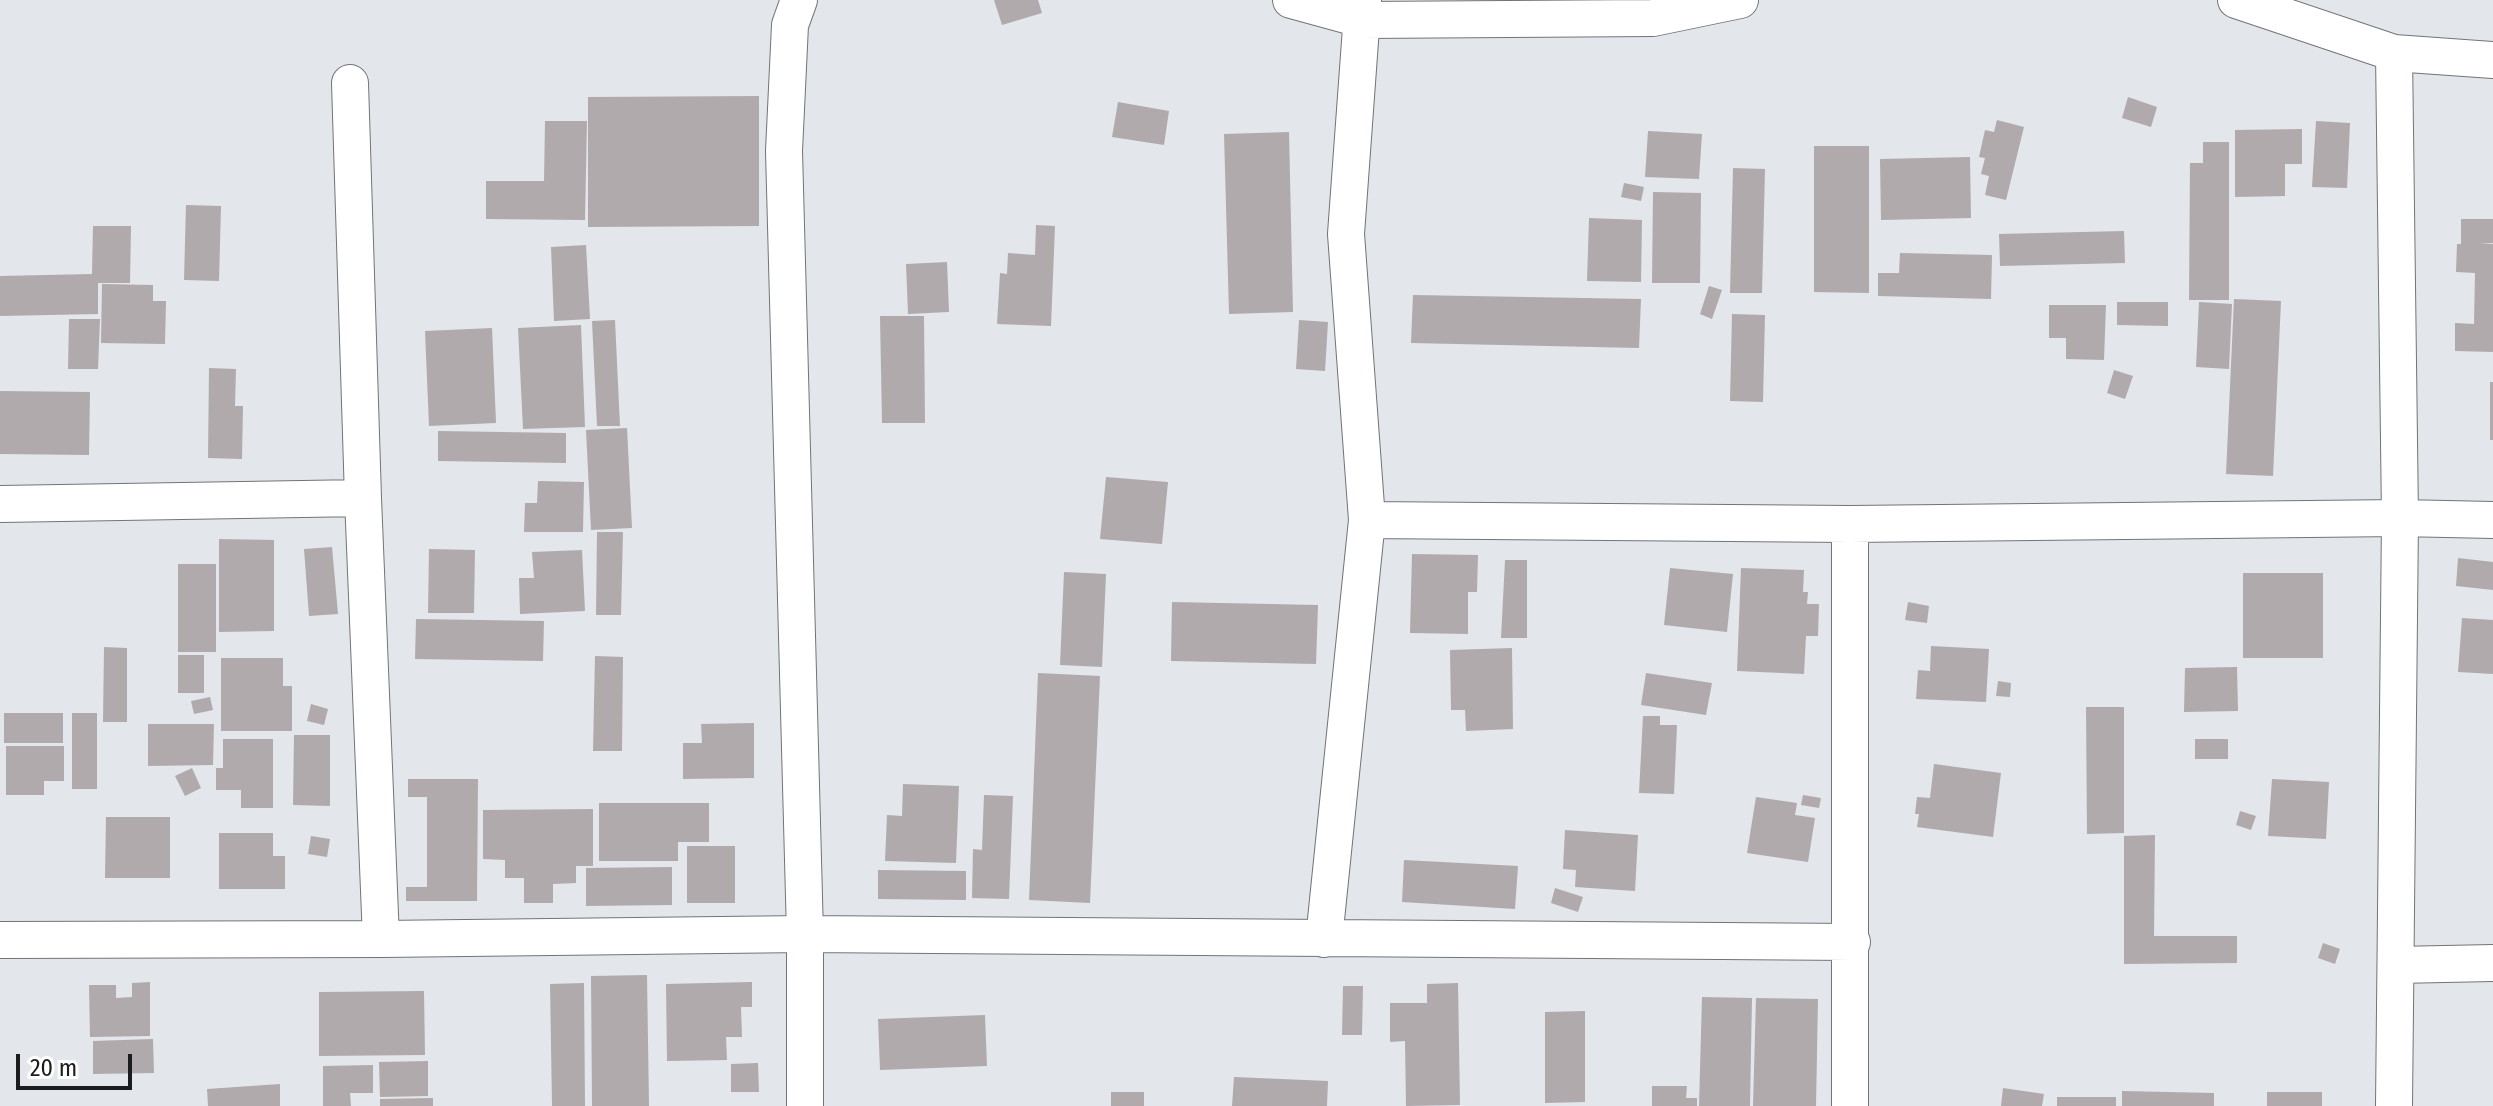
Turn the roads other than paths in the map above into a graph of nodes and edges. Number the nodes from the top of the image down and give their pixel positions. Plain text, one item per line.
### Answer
1 (799, 0) edge
2 (1291, 0) edge
3 (1740, 0) edge
4 (2236, 0) edge
5 (1364, 10) edge
6 (2330, 15) edge
7 (2394, 53) junction
8 (2493, 60) edge
9 (350, 83) dead end
10 (363, 498) junction
11 (0, 504) edge
12 (2400, 518) junction
13 (1367, 520) junction
14 (2493, 520) edge
15 (1850, 524) junction
16 (805, 934) junction
17 (381, 939) junction
18 (1324, 939) junction
19 (0, 940) edge
20 (1852, 942) junction
21 (2493, 963) edge
22 (2396, 965) junction
23 (805, 1106) edge
24 (1850, 1106) edge
25 (2394, 1106) edge

1 - 16 street
2 - 5 street
3 - 5 street
4 - 6 street
5 - 13 street
6 - 7 street
7 - 8 street
7 - 12 street
9 - 10 street
10 - 11 street
10 - 17 street
12 - 14 street
12 - 15 street
12 - 22 street
13 - 15 street
13 - 18 street
15 - 20 street
16 - 17 street
16 - 18 street
16 - 23 street
17 - 19 street
18 - 20 street
20 - 24 street
21 - 22 street
22 - 25 street

